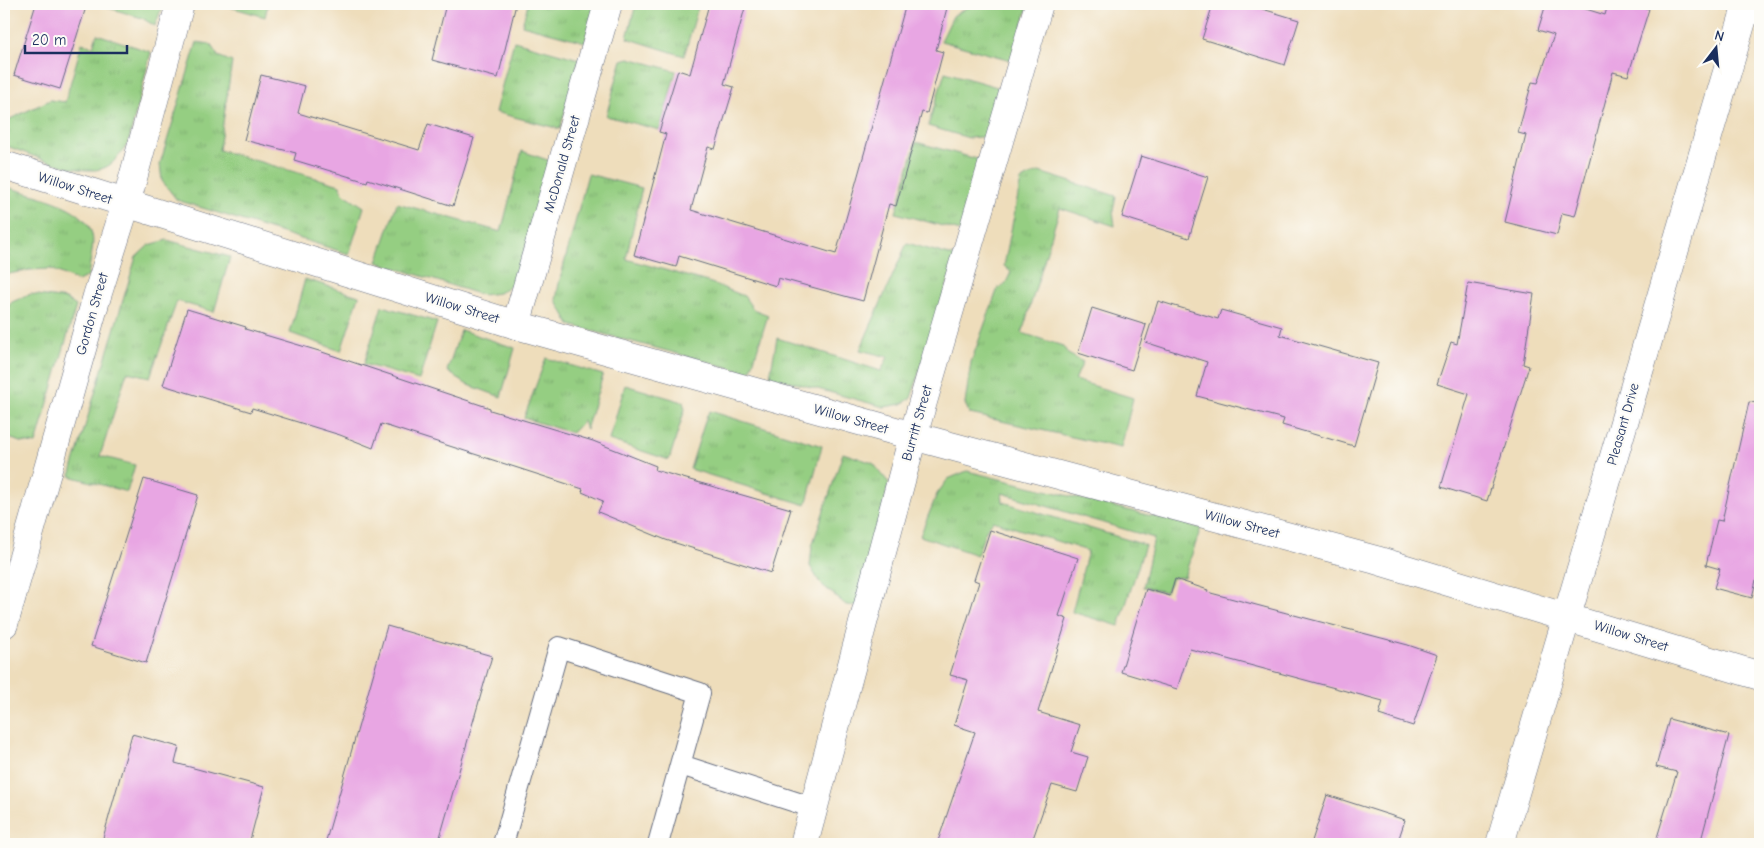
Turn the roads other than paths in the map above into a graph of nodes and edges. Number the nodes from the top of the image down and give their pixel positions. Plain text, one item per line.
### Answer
1 (180, 4) edge
2 (608, 4) edge
3 (1039, 4) edge
4 (1747, 4) edge
5 (4, 165) edge
6 (126, 204) junction
7 (516, 325) junction
8 (913, 436) junction
9 (1566, 616) junction
10 (4, 624) edge
11 (1760, 676) edge
12 (681, 765) junction
13 (814, 808) junction
14 (503, 844) edge
15 (658, 844) edge
16 (804, 844) edge
17 (1500, 844) edge

1 - 6 street, Gordon Street
2 - 7 street, McDonald Street
3 - 8 street, Burritt Street
4 - 9 street, Pleasant Drive
5 - 6 street, Willow Street
6 - 7 street, Willow Street
6 - 10 street, Gordon Street
7 - 8 street, Willow Street
8 - 9 street, Willow Street
8 - 13 street, Burritt Street
9 - 11 street, Willow Street
9 - 17 street, Pleasant Drive
12 - 13 lane
12 - 14 lane
12 - 15 lane
13 - 16 street, Burritt Street

